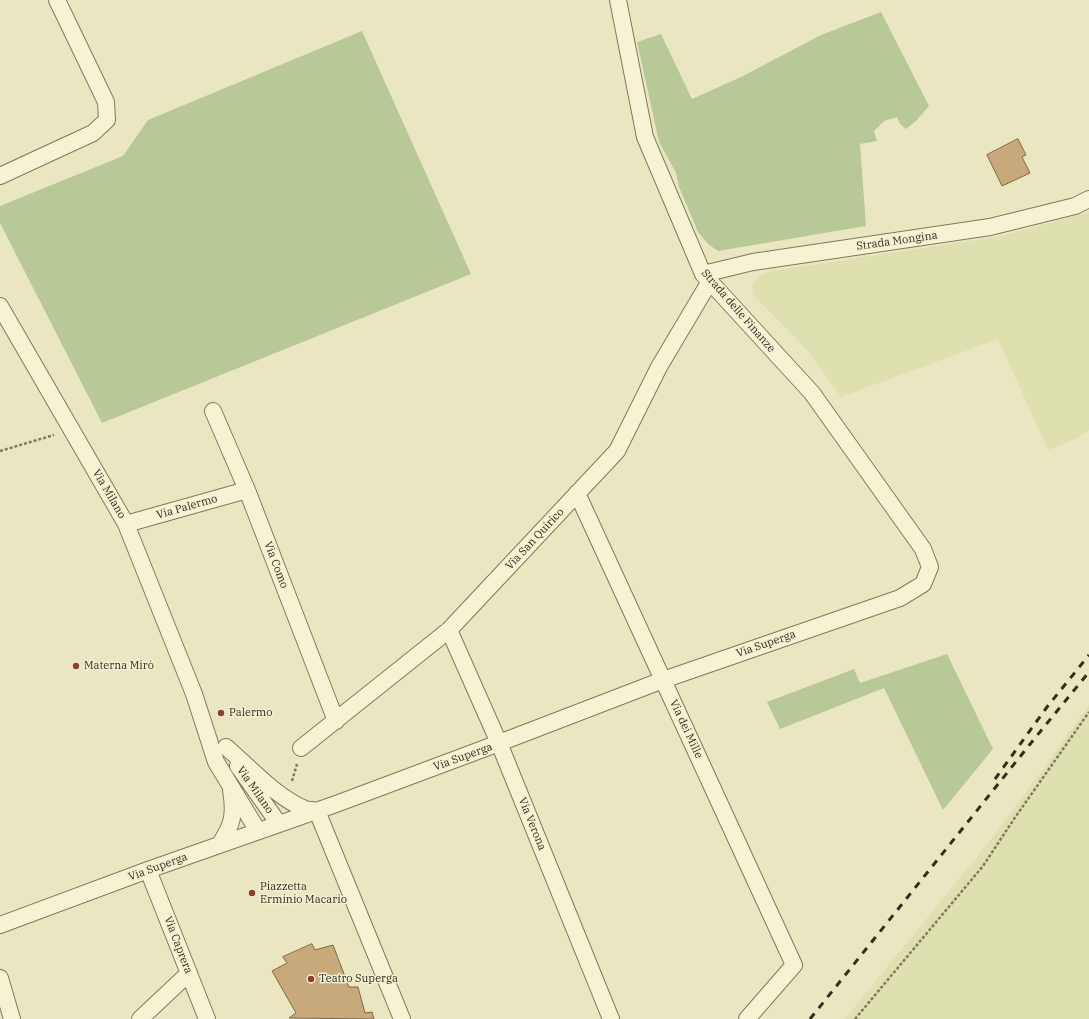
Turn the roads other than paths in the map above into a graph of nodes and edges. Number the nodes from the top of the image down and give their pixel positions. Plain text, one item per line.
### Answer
1 (57, 0) edge
2 (618, 0) edge
3 (0, 176) edge
4 (1089, 199) edge
5 (706, 278) junction
6 (0, 306) edge
7 (213, 411) dead end
8 (247, 490) junction
9 (577, 494) junction
10 (126, 524) junction
11 (923, 584) joint
12 (449, 630) junction
13 (663, 680) junction
14 (194, 694) junction
15 (336, 721) junction
16 (499, 743) junction
17 (226, 747) junction
18 (301, 748) road end
19 (231, 787) junction
20 (317, 811) junction
21 (279, 824) junction
22 (258, 831) junction
23 (219, 845) junction
24 (148, 870) junction
25 (0, 925) edge
26 (189, 973) junction
27 (0, 978) edge
28 (12, 1019) edge
29 (140, 1019) edge
30 (207, 1019) edge
31 (402, 1019) edge
32 (611, 1019) edge
33 (747, 1019) edge

1 - 3 street
2 - 5 street, Strada delle Finanze
4 - 5 street, Strada Mongina
5 - 9 street, Via San Quirico
5 - 11 street, Strada delle Finanze
6 - 10 street, Via Milano
7 - 8 street, Via Como
8 - 10 street, Via Palermo
8 - 15 street, Via Como
9 - 12 street, Via San Quirico
9 - 13 street, Via dei Mille
10 - 14 street, Via Milano
11 - 13 street, Via Superga
12 - 15 street, Via San Quirico
12 - 16 street, Via Verona
13 - 16 street, Via Superga
13 - 33 street, Via dei Mille
14 - 17 street, Via Milano
14 - 19 street, Via Milano
15 - 18 street, Via San Quirico
16 - 20 street, Via Superga
16 - 32 street, Via Verona
17 - 20 street
17 - 21 street, Via Milano
19 - 22 street, Via Milano
19 - 23 street
20 - 21 street, Via Superga
20 - 31 street
21 - 22 street, Via Superga
22 - 23 street, Via Superga
23 - 24 street, Via Superga
24 - 25 street, Via Superga
24 - 26 street, Via Caprera
26 - 29 street
26 - 30 street, Via Caprera
27 - 28 street

